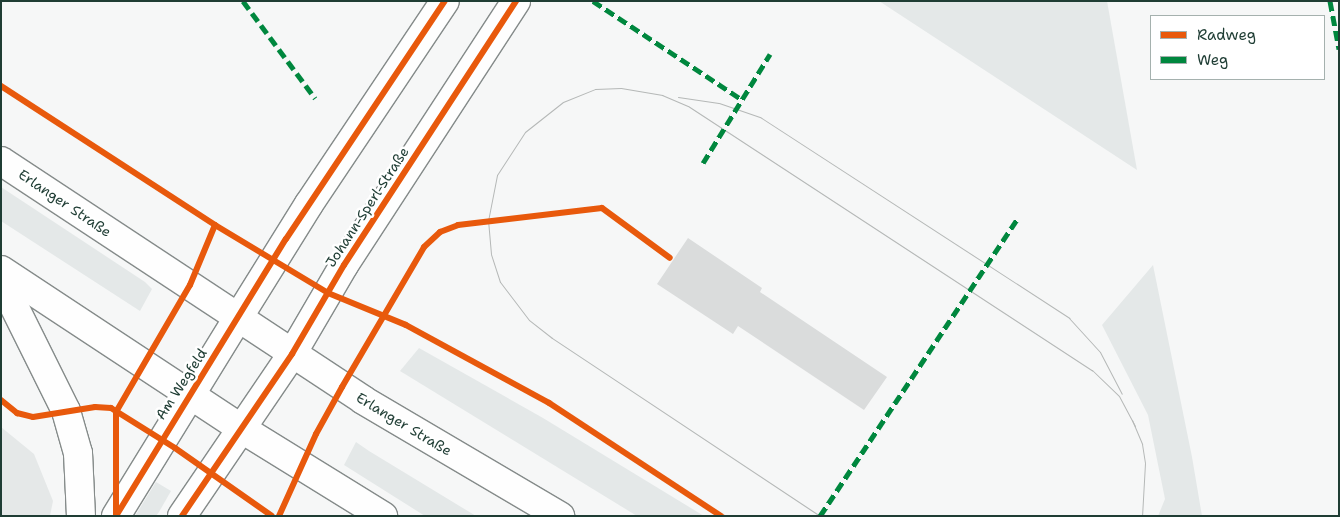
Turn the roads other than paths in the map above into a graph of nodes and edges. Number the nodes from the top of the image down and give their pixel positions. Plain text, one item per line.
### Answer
1 (445, 1) edge
2 (516, 1) edge
3 (1, 161) edge
4 (1, 270) edge
5 (1, 280) edge
6 (238, 318) junction
7 (292, 354) junction
8 (190, 394) junction
9 (242, 429) junction
10 (81, 516) edge
11 (116, 516) edge
12 (182, 516) edge
13 (383, 516) edge
14 (560, 516) edge

1 - 6 main road
2 - 7 main road, Johann-Sperl-Straße
3 - 6 main road, Erlanger Straße
4 - 8 main road
5 - 10 main road
6 - 7 main road, Erlanger Straße
6 - 8 main road, Am Wegfeld
7 - 9 main road, Johann-Sperl-Straße
7 - 14 main road, Erlanger Straße
8 - 9 main road
8 - 11 main road, Am Wegfeld
9 - 12 main road
9 - 13 main road

